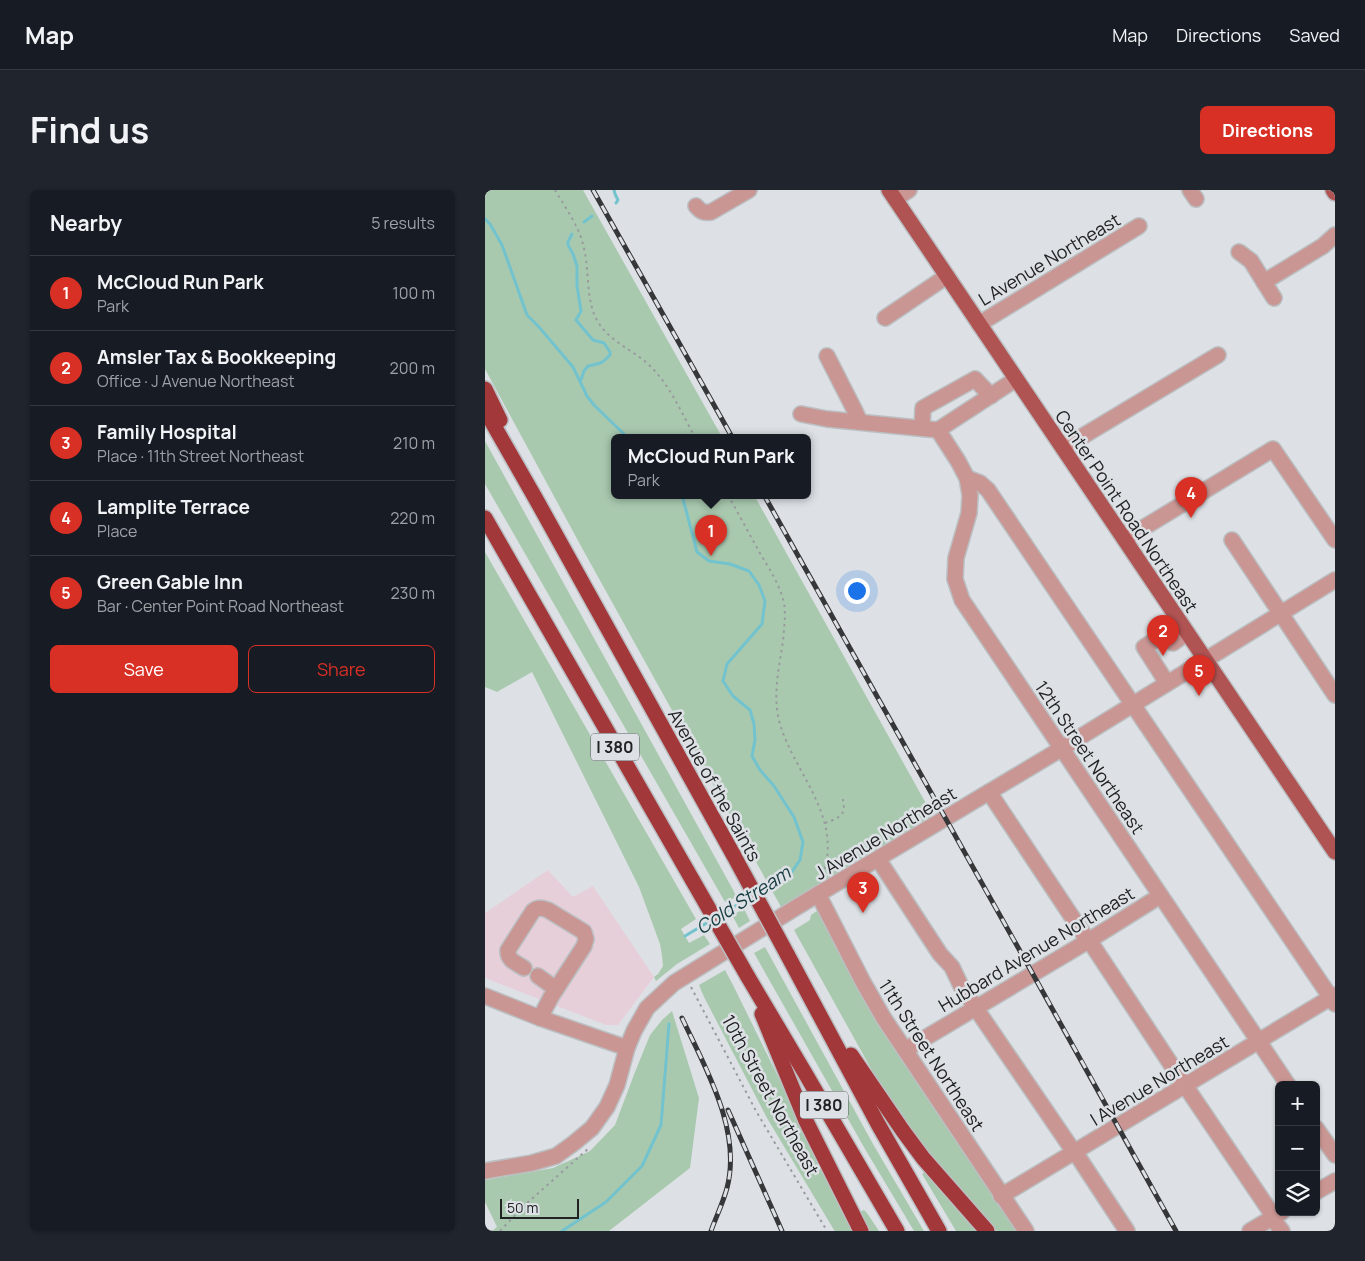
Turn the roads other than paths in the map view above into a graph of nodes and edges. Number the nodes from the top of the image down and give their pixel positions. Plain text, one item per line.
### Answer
1 (909, 190) edge
2 (740, 192) edge
3 (892, 194) edge
4 (696, 206) dead end
5 (1139, 226) dead end
6 (1335, 235) edge
7 (1239, 252) dead end
8 (947, 276) junction
9 (1264, 282) junction
10 (1274, 298) dead end
11 (885, 318) dead end
12 (979, 324) junction
13 (1218, 355) dead end
14 (827, 356) dead end
15 (1016, 379) junction
16 (485, 388) edge
17 (991, 396) junction
18 (485, 410) edge
19 (801, 414) dead end
20 (860, 422) junction
21 (923, 428) junction
22 (938, 430) junction
23 (1063, 448) junction
24 (967, 478) junction
25 (537, 500) junction
26 (485, 518) edge
27 (1125, 539) junction
28 (1232, 540) dead end
29 (1335, 540) edge
30 (1335, 580) edge
31 (1281, 613) junction
32 (1187, 633) junction
33 (1205, 660) junction
34 (1167, 682) junction
35 (1335, 695) edge
36 (1133, 704) junction
37 (1061, 748) junction
38 (989, 792) junction
39 (1335, 852) edge
40 (878, 859) junction
41 (818, 894) junction
42 (1160, 896) junction
43 (1088, 940) junction
44 (524, 968) dead end
45 (538, 976) dead end
46 (749, 978) junction
47 (556, 989) junction
48 (485, 996) edge
49 (1334, 999) edge
50 (815, 1005) junction
51 (975, 1007) junction
52 (540, 1018) junction
53 (1259, 1042) junction
54 (627, 1048) junction
55 (905, 1050) junction
56 (1284, 1081) edge
57 (1185, 1085) junction
58 (1320, 1134) edge
59 (1075, 1152) junction
60 (1335, 1156) edge
61 (485, 1171) edge
62 (1335, 1181) edge
63 (1320, 1190) edge
64 (1001, 1196) junction
65 (1275, 1215) edge
66 (1276, 1216) edge
67 (861, 1231) edge
68 (897, 1231) edge
69 (939, 1231) edge
70 (987, 1231) edge
71 (1026, 1231) edge
72 (1127, 1231) edge
73 (1250, 1231) edge
74 (1282, 1231) edge

1 - 3 street
2 - 4 street
3 - 8 main road, Center Point Road Northeast
5 - 12 street, L Avenue Northeast
6 - 9 street
7 - 9 street
8 - 11 street
8 - 12 main road, Center Point Road Northeast
9 - 10 street
12 - 15 main road, Center Point Road Northeast
13 - 23 street
14 - 20 street
15 - 17 street
15 - 23 main road, Center Point Road Northeast
16 - 25 highway
17 - 21 street
17 - 22 street
18 - 25 highway, Avenue of the Saints / I 380
19 - 20 street
20 - 21 street
21 - 22 street
22 - 24 street, 12th Street Northeast
23 - 27 main road, Center Point Road Northeast
24 - 36 street
24 - 37 street, 12th Street Northeast
25 - 50 highway, Avenue of the Saints / I 380, bridge
26 - 46 highway, I 380, bridge
27 - 29 street
27 - 32 main road, Center Point Road Northeast
28 - 31 street
30 - 31 street, J Avenue Northeast
31 - 33 street, J Avenue Northeast
31 - 35 street
32 - 33 main road, Center Point Road Northeast
32 - 34 street
33 - 34 street, J Avenue Northeast
33 - 39 main road, Center Point Road Northeast
34 - 36 street, J Avenue Northeast
36 - 37 street, J Avenue Northeast
36 - 49 street
37 - 38 street, J Avenue Northeast
37 - 42 street, 12th Street Northeast
38 - 40 street, J Avenue Northeast
38 - 43 street
40 - 41 street, J Avenue Northeast
40 - 51 street
41 - 54 street, J Avenue Northeast
41 - 55 street, 11th Street Northeast
42 - 43 street, Hubbard Avenue Northeast
42 - 53 street, 12th Street Northeast
43 - 51 street, Hubbard Avenue Northeast
43 - 57 street
44 - 47 street
45 - 47 street
46 - 67 highway
46 - 68 highway, I 380
47 - 52 street
48 - 52 street
49 - 53 street, I Avenue Northeast
50 - 69 highway, Avenue of the Saints / I 380
50 - 70 highway
51 - 55 street, Hubbard Avenue Northeast
51 - 59 street
52 - 54 street
53 - 56 street, 12th Street Northeast
53 - 57 street, I Avenue Northeast
54 - 61 street, J Avenue Northeast
55 - 64 street, 11th Street Northeast
57 - 59 street, I Avenue Northeast
57 - 65 street
58 - 60 street
59 - 64 street, I Avenue Northeast
59 - 72 street
62 - 63 street
64 - 71 street, 11th Street Northeast
66 - 73 street
66 - 74 street

